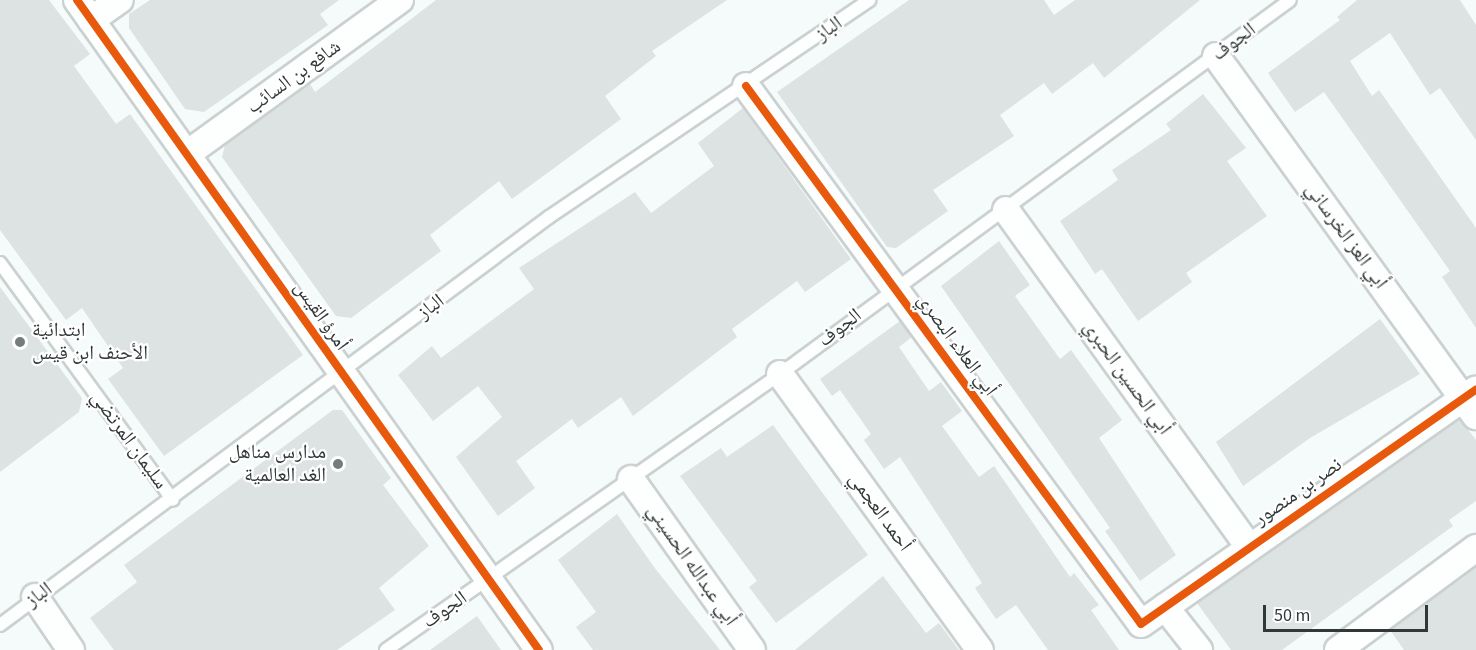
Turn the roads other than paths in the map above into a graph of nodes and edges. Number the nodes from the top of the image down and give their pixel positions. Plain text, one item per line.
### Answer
1 (120, 0) edge
2 (400, 0) edge
3 (869, 0) edge
4 (1290, 0) edge
5 (84, 10) edge
6 (1216, 56) junction
7 (746, 86) junction
8 (187, 153) junction
9 (1006, 210) junction
10 (0, 263) edge
11 (894, 287) junction
12 (342, 374) junction
13 (780, 374) junction
14 (1472, 401) edge
15 (631, 480) junction
16 (173, 500) junction
17 (1249, 547) junction
18 (1476, 548) edge
19 (488, 579) junction
20 (35, 597) junction
21 (1165, 607) junction
22 (1141, 624) joint
23 (0, 625) edge
24 (1372, 640) edge
25 (71, 650) edge
26 (386, 650) edge
27 (539, 650) edge
28 (752, 650) edge
29 (980, 650) edge
30 (1198, 650) edge
31 (1338, 650) edge

1 - 5 street
2 - 8 street, شافع بن السائب
3 - 7 lane, الباز
4 - 6 lane, الجوف
5 - 8 street, أمرؤ القيس
6 - 9 lane, الجوف
6 - 14 street, أبي العز الخرساني
7 - 11 street, أبي العلاء البصري
7 - 12 lane, الباز
8 - 12 street, أمرؤ القيس
9 - 11 lane, الجوف
9 - 17 street, أبي الحسين الحبري
10 - 16 lane, سليمان المرتضي
11 - 13 lane, الجوف
11 - 22 street, أبي العلاء البصري
12 - 16 lane, الباز
12 - 19 street, أمرؤ القيس
13 - 15 lane, الجوف
13 - 29 street, أحمد العجمي
14 - 17 street, نصر بن منصور
15 - 19 lane, الجوف
15 - 28 street, أبي عبدالله الحسيني
16 - 20 lane, الباز
17 - 21 street, نصر بن منصور
18 - 24 street
19 - 26 lane, الجوف
19 - 27 street, أمرؤ القيس
20 - 23 lane, الباز
20 - 25 street
21 - 22 street, نصر بن منصور
21 - 30 street
24 - 31 street

